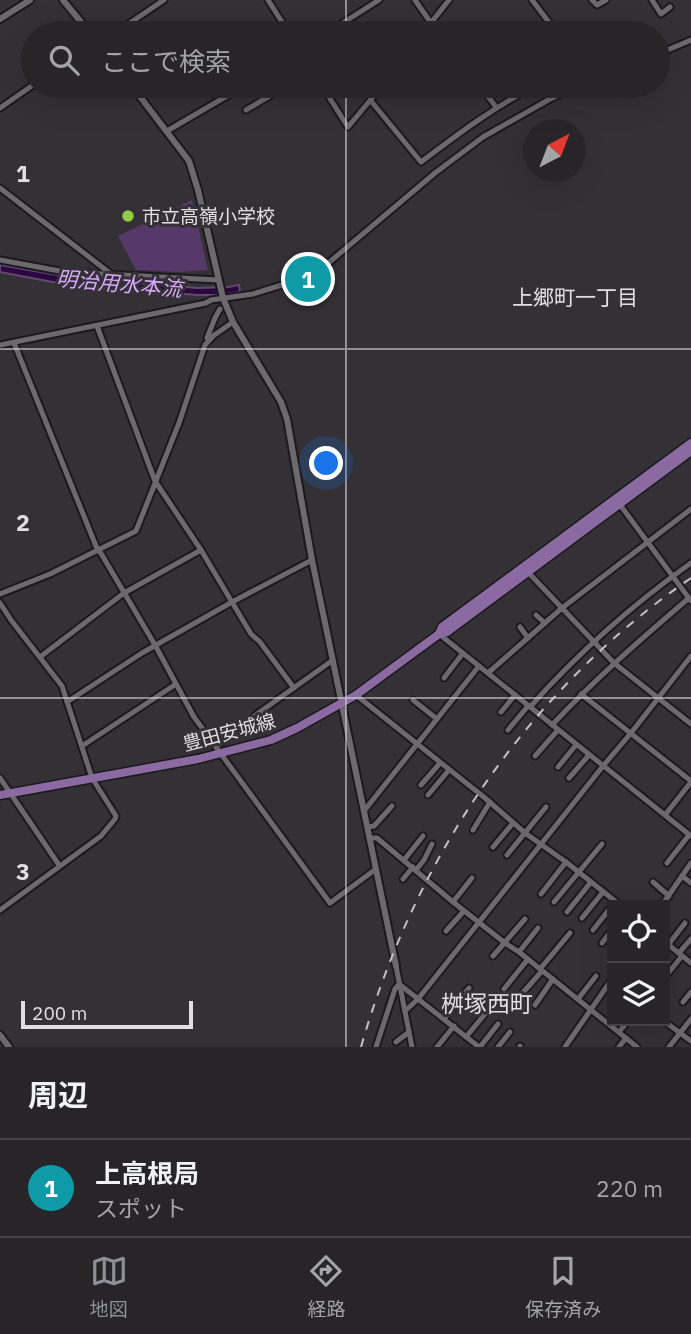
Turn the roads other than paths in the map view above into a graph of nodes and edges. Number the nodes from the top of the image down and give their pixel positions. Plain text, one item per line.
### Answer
1 (30, 0) edge
2 (63, 0) edge
3 (164, 0) edge
4 (268, 0) edge
5 (379, 0) edge
6 (415, 0) edge
7 (449, 0) edge
8 (532, 0) edge
9 (592, 0) edge
10 (606, 0) edge
11 (652, 0) edge
12 (670, 7) dead end
13 (0, 19) edge
14 (80, 21) edge
15 (133, 21) edge
16 (281, 21) edge
17 (346, 21) edge
18 (428, 21) edge
19 (432, 21) edge
20 (548, 21) edge
21 (691, 40) edge
22 (670, 49) edge
23 (21, 93) edge
24 (141, 98) edge
25 (223, 98) edge
26 (266, 98) edge
27 (330, 98) edge
28 (489, 98) edge
29 (513, 98) edge
30 (552, 98) edge
31 (371, 100) joint
32 (496, 107) junction
33 (0, 108) edge
34 (246, 110) dead end
35 (167, 131) junction
36 (0, 188) edge
37 (0, 260) edge
38 (111, 274) junction
39 (220, 283) junction
40 (222, 297) junction
41 (220, 309) dead end
42 (233, 322) junction
43 (97, 326) junction
44 (14, 343) junction
45 (0, 345) edge
46 (205, 345) junction
47 (691, 443) edge
48 (691, 451) edge
49 (155, 481) junction
50 (618, 502) junction
51 (691, 509) edge
52 (648, 542) junction
53 (99, 550) junction
54 (201, 550) junction
55 (312, 560) junction
56 (691, 563) edge
57 (526, 570) junction
58 (673, 576) junction
59 (124, 593) junction
60 (0, 594) edge
61 (690, 600) edge
62 (232, 602) junction
63 (0, 603) edge
64 (562, 608) junction
65 (536, 615) dead end
66 (545, 623) junction
67 (520, 627) dead end
68 (439, 634) junction
69 (528, 638) junction
70 (594, 641) junction
71 (155, 645) junction
72 (463, 653) junction
73 (40, 657) junction
74 (690, 659) edge
75 (333, 660) junction
76 (614, 663) junction
77 (479, 666) junction
78 (488, 673) junction
79 (444, 678) dead end
80 (176, 684) junction
81 (294, 688) junction
82 (581, 694) junction
83 (356, 695) junction
84 (515, 695) junction
85 (658, 699) junction
86 (413, 700) dead end
87 (67, 702) junction
88 (342, 704) junction
89 (529, 706) junction
90 (501, 712) dead end
91 (437, 719) junction
92 (691, 724) edge
93 (552, 725) junction
94 (508, 730) dead end
95 (558, 730) junction
96 (631, 733) junction
97 (417, 744) junction
98 (576, 745) junction
99 (82, 746) junction
100 (219, 750) junction
101 (589, 755) junction
102 (535, 756) dead end
103 (440, 763) junction
104 (603, 766) junction
105 (558, 767) dead end
106 (449, 770) junction
107 (0, 778) edge
108 (92, 778) junction
109 (569, 778) dead end
110 (691, 782) edge
111 (421, 785) dead end
112 (10, 793) junction
113 (0, 795) edge
114 (428, 795) dead end
115 (490, 802) junction
116 (392, 806) dead end
117 (546, 807) dead end
118 (364, 811) junction
119 (665, 815) junction
120 (513, 823) junction
121 (367, 827) junction
122 (474, 830) dead end
123 (525, 834) junction
124 (690, 835) edge
125 (423, 836) dead end
126 (369, 838) junction
127 (432, 844) dead end
128 (542, 844) junction
129 (602, 844) dead end
130 (494, 847) dead end
131 (507, 855) dead end
132 (404, 860) junction
133 (566, 862) junction
134 (667, 863) dead end
135 (691, 863) edge
136 (60, 865) junction
137 (376, 869) junction
138 (414, 869) junction
139 (579, 872) junction
140 (682, 876) junction
141 (472, 878) dead end
142 (403, 879) dead end
143 (653, 881) dead end
144 (591, 882) junction
145 (691, 883) edge
146 (603, 892) junction
147 (541, 894) dead end
148 (669, 895) junction
149 (613, 900) edge
150 (666, 900) edge
151 (453, 902) junction
152 (554, 902) dead end
153 (0, 910) edge
154 (464, 911) junction
155 (567, 912) dead end
156 (607, 914) edge
157 (582, 918) dead end
158 (525, 919) dead end
159 (478, 922) junction
160 (685, 923) dead end
161 (538, 928) dead end
162 (593, 930) dead end
163 (446, 931) dead end
164 (570, 933) dead end
165 (607, 936) edge
166 (691, 939) edge
167 (670, 940) edge
168 (505, 943) junction
169 (602, 943) dead end
170 (670, 948) edge
171 (519, 952) junction
172 (680, 955) junction
173 (493, 956) dead end
174 (528, 960) junction
175 (691, 963) edge
176 (396, 966) joint
177 (541, 970) junction
178 (670, 970) edge
179 (596, 976) dead end
180 (553, 979) junction
181 (399, 984) junction
182 (607, 987) edge
183 (469, 988) dead end
184 (504, 989) dead end
185 (691, 992) edge
186 (519, 997) dead end
187 (418, 999) junction
188 (578, 999) junction
189 (683, 1002) dead end
190 (535, 1005) dead end
191 (592, 1010) junction
192 (405, 1011) junction
193 (485, 1014) dead end
194 (444, 1019) junction
195 (691, 1019) edge
196 (498, 1024) dead end
197 (670, 1025) edge
198 (454, 1026) junction
199 (624, 1026) edge
200 (409, 1032) junction
201 (510, 1032) dead end
202 (619, 1032) junction
203 (681, 1032) junction
204 (0, 1035) edge
205 (466, 1037) junction
206 (626, 1038) junction
207 (691, 1041) edge
208 (396, 1042) dead end
209 (9, 1047) edge
210 (376, 1047) edge
211 (412, 1047) edge
212 (437, 1047) edge
213 (479, 1047) edge
214 (498, 1047) edge
215 (565, 1047) edge
216 (619, 1047) edge
217 (638, 1047) edge
218 (669, 1047) edge

1 - 13 street
2 - 14 street
3 - 15 street
4 - 16 street
5 - 17 street
6 - 18 street
7 - 19 street
8 - 20 street
9 - 10 street
11 - 12 street
21 - 22 street
23 - 33 street
24 - 35 street
25 - 35 street
26 - 34 street
27 - 31 street
28 - 32 street
29 - 32 street
30 - 40 street
31 - 32 street
35 - 39 street
36 - 38 street
37 - 38 street
38 - 39 street
39 - 40 street
40 - 42 street
40 - 43 street
41 - 46 street
42 - 46 street
42 - 55 street
43 - 44 street
43 - 49 street
44 - 45 street
44 - 53 street
46 - 49 street
47 - 50 main road, 豊田安城線
48 - 50 main road, 豊田安城線
49 - 53 street
49 - 54 street
50 - 52 street
50 - 57 main road, 豊田安城線
51 - 52 street
52 - 58 street
52 - 64 street
53 - 59 street
53 - 60 street
54 - 59 street
54 - 62 street
55 - 62 street
55 - 75 street
56 - 58 street
57 - 64 street
57 - 68 main road, 豊田安城線
58 - 61 street
58 - 70 street
59 - 71 street
59 - 73 street
61 - 76 street
62 - 71 street
62 - 81 street
63 - 73 street
64 - 66 street
64 - 70 street
65 - 66 street
66 - 69 street
67 - 69 street
68 - 72 street
68 - 83 main road, 豊田安城線
69 - 78 street
70 - 76 street
70 - 89 street
71 - 80 street
71 - 87 street
72 - 77 street
72 - 79 street
73 - 87 street
74 - 85 street
75 - 81 street
75 - 88 street
76 - 82 street
76 - 85 street
77 - 78 street
77 - 91 street
78 - 84 street
80 - 99 street
80 - 100 street
81 - 100 street
82 - 93 street
82 - 96 street
83 - 88 main road, 豊田安城線
83 - 97 street
84 - 89 street
84 - 90 street
85 - 92 street
85 - 96 street
86 - 91 street
87 - 99 street
88 - 100 main road, 豊田安城線
88 - 118 street
89 - 93 street
89 - 94 street
91 - 97 street
93 - 95 street
95 - 98 street
95 - 102 street
96 - 104 street
96 - 110 street
97 - 103 street
97 - 118 street
98 - 101 street
98 - 105 street
99 - 108 street
100 - 108 main road, 豊田安城線
100 - 137 street
101 - 104 street
101 - 109 street
103 - 106 street
103 - 111 street
104 - 119 street
104 - 128 street
106 - 114 street
106 - 115 street
107 - 112 street
108 - 112 main road, 豊田安城線
108 - 136 street
110 - 119 street
112 - 113 main road, 豊田安城線
112 - 136 street
115 - 120 street
115 - 122 street
116 - 121 street
117 - 123 street
118 - 121 street
119 - 124 street
120 - 123 street
120 - 130 street
121 - 126 street
123 - 128 street
123 - 131 street
124 - 134 street
125 - 132 street
126 - 132 street
126 - 137 street
127 - 138 street
128 - 133 street
128 - 159 street
129 - 139 street
132 - 138 street
133 - 139 street
133 - 147 street
135 - 140 street
136 - 153 street
137 - 176 street
138 - 142 street
138 - 151 street
139 - 144 street
139 - 152 street
140 - 145 street
140 - 148 street
141 - 151 street
143 - 148 street
144 - 146 street
144 - 155 street
146 - 149 street
146 - 157 street
148 - 150 street
151 - 154 street
154 - 159 street
154 - 163 street
156 - 162 street
158 - 168 street
159 - 168 street
159 - 187 street
160 - 167 street
161 - 171 street
164 - 177 street
165 - 169 street
166 - 172 street
168 - 171 street
168 - 173 street
170 - 172 street
171 - 174 street
172 - 175 street
172 - 178 street
174 - 177 street
174 - 184 street
176 - 181 street
177 - 180 street
177 - 186 street
179 - 188 street
180 - 188 street
180 - 190 street
181 - 187 street
181 - 192 street
181 - 210 street
182 - 191 street
183 - 194 street
185 - 189 street
187 - 192 street
187 - 194 street
188 - 191 street
191 - 202 street
191 - 215 street
192 - 200 street
193 - 205 street
194 - 198 street
195 - 203 street
196 - 213 street
197 - 203 street
198 - 205 street
198 - 212 street
199 - 202 street
200 - 208 street
200 - 211 street
201 - 214 street
202 - 206 street
203 - 207 street
203 - 218 street
204 - 209 street
205 - 213 street
206 - 216 street
206 - 217 street

